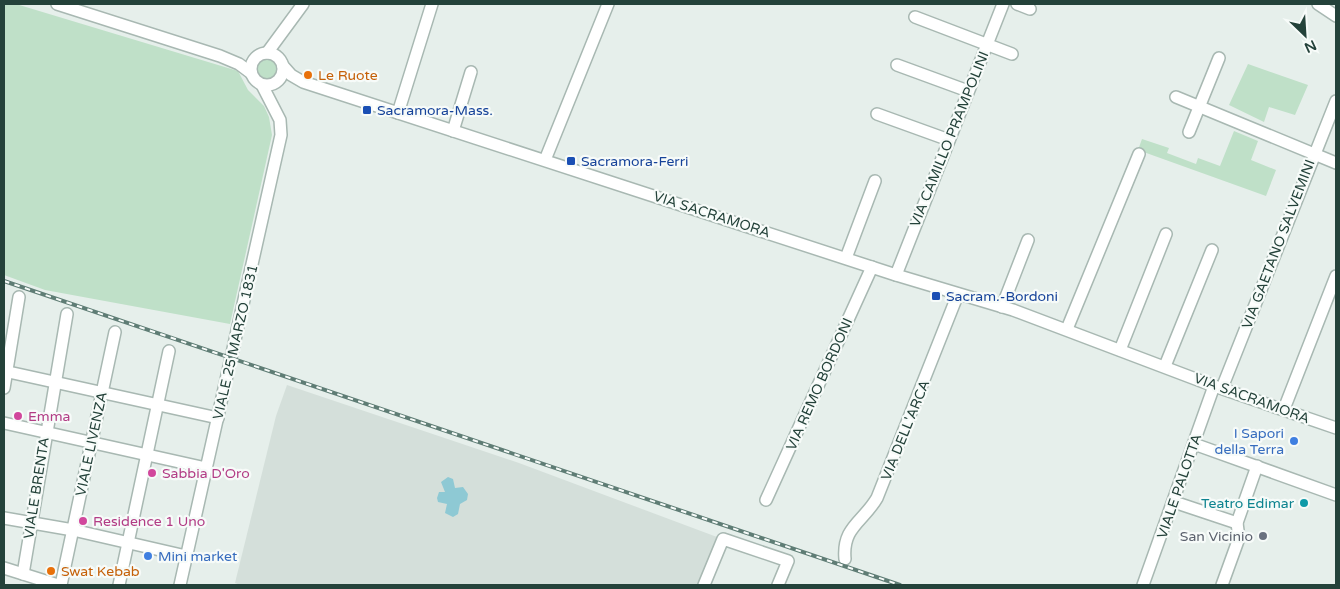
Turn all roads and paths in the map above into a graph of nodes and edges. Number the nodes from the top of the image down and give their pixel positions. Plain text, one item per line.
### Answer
1 (57, 4) edge
2 (303, 4) edge
3 (432, 4) edge
4 (608, 4) edge
5 (1003, 4) edge
6 (1017, 4) edge
7 (1318, 4) edge
8 (1030, 9) dead end
9 (1336, 16) edge
10 (915, 17) dead end
11 (987, 44) junction
12 (1012, 54) dead end
13 (220, 56) junction
14 (271, 58) junction
15 (1219, 58) dead end
16 (897, 65) dead end
17 (471, 72) dead end
18 (251, 73) junction
19 (303, 82) junction
20 (272, 83) junction
21 (968, 91) junction
22 (1176, 97) dead end
23 (1336, 101) edge
24 (1200, 107) junction
25 (398, 113) junction
26 (877, 114) dead end
27 (453, 131) junction
28 (1189, 132) dead end
29 (949, 140) junction
30 (1314, 153) junction
31 (1139, 154) dead end
32 (545, 160) junction
33 (1336, 163) edge
34 (875, 181) dead end
35 (1166, 234) dead end
36 (1028, 240) dead end
37 (1212, 250) dead end
38 (846, 258) junction
39 (872, 267) junction
40 (896, 275) junction
41 (1336, 276) edge
42 (1202, 287) dead end
43 (958, 294) junction
44 (19, 297) dead end
45 (1002, 307) junction
46 (67, 314) dead end
47 (1067, 329) junction
48 (115, 332) dead end
49 (1120, 350) junction
50 (168, 351) dead end
51 (1166, 367) junction
52 (5, 371) edge
53 (54, 381) junction
54 (1218, 387) junction
55 (4, 388) edge
56 (102, 392) junction
57 (158, 404) junction
58 (1284, 409) junction
59 (218, 418) junction
60 (4, 423) edge
61 (1336, 428) edge
62 (45, 432) junction
63 (91, 441) junction
64 (1194, 444) junction
65 (147, 455) junction
66 (1257, 466) junction
67 (206, 468) junction
68 (1336, 495) edge
69 (766, 500) dead end
70 (1174, 502) junction
71 (4, 518) edge
72 (32, 521) junction
73 (1237, 524) junction
74 (73, 530) junction
75 (128, 542) junction
76 (186, 556) junction
77 (845, 559) dead end
78 (4, 568) edge
79 (22, 574) junction
80 (180, 584) edge
81 (60, 585) edge
82 (119, 585) edge
83 (704, 585) edge
84 (778, 585) edge
85 (1144, 585) edge
86 (1222, 585) edge

1 - 13 street
2 - 14 street
3 - 25 street
4 - 32 street
5 - 11 street, VIA CAMILLO PRAMPOLINI
6 - 8 street
7 - 9 street
10 - 11 street
11 - 12 street
11 - 21 street, VIA CAMILLO PRAMPOLINI
13 - 14 street
13 - 18 street
14 - 18 street
14 - 19 street, VIA SACRAMORA
14 - 20 street
15 - 24 street
16 - 21 street
17 - 27 street
18 - 20 street, VIALE 25 MARZO 1831
19 - 20 street, VIA SACRAMORA
19 - 25 street, VIA SACRAMORA
20 - 59 street, VIALE 25 MARZO 1831
21 - 29 street, VIA CAMILLO PRAMPOLINI
22 - 24 street
23 - 30 street, VIA GAETANO SALVEMINI
24 - 28 street
24 - 30 street
25 - 27 street, VIA SACRAMORA
26 - 29 street
27 - 32 street, VIA SACRAMORA
29 - 40 street, VIA CAMILLO PRAMPOLINI
30 - 33 street
30 - 54 street, VIA GAETANO SALVEMINI
31 - 47 street
32 - 38 street, VIA SACRAMORA
34 - 38 street
35 - 49 street
36 - 45 street
37 - 51 street
38 - 39 street, VIA SACRAMORA
39 - 40 street, VIA SACRAMORA
39 - 69 street, VIA REMO BORDONI
40 - 43 street, VIA SACRAMORA
41 - 58 street
42 - 51 street
43 - 45 street, VIA SACRAMORA
43 - 77 street, VIA DELL'ARCA
44 - 52 street
45 - 47 street, VIA SACRAMORA
46 - 53 street, VIALE BRENTA
47 - 49 street, VIA SACRAMORA
48 - 56 street, VIALE LIVENZA
49 - 51 street, VIA SACRAMORA
50 - 57 street
51 - 54 street, VIA SACRAMORA
52 - 53 street
52 - 55 street
53 - 56 street
53 - 62 street, VIALE BRENTA
54 - 58 street, VIA SACRAMORA
54 - 64 street, VIALE PALOTTA
56 - 57 street
56 - 63 street, VIALE LIVENZA
57 - 59 street
57 - 65 street
58 - 61 street, VIA SACRAMORA
59 - 67 street, VIALE 25 MARZO 1831
60 - 62 street
62 - 63 street
62 - 72 street, VIALE BRENTA
63 - 65 street
63 - 74 street, VIALE LIVENZA
64 - 66 street
64 - 70 street, VIALE PALOTTA
65 - 67 street
65 - 75 street
66 - 68 street
66 - 73 street
67 - 76 street, VIALE 25 MARZO 1831
70 - 73 street
70 - 85 street, VIALE PALOTTA
71 - 72 street
72 - 74 street
72 - 79 street, VIALE BRENTA
73 - 86 street
74 - 75 street
74 - 81 street, VIALE LIVENZA
75 - 76 street
75 - 82 street
76 - 80 street, VIALE 25 MARZO 1831
78 - 79 street
79 - 81 street
83 - 84 street

